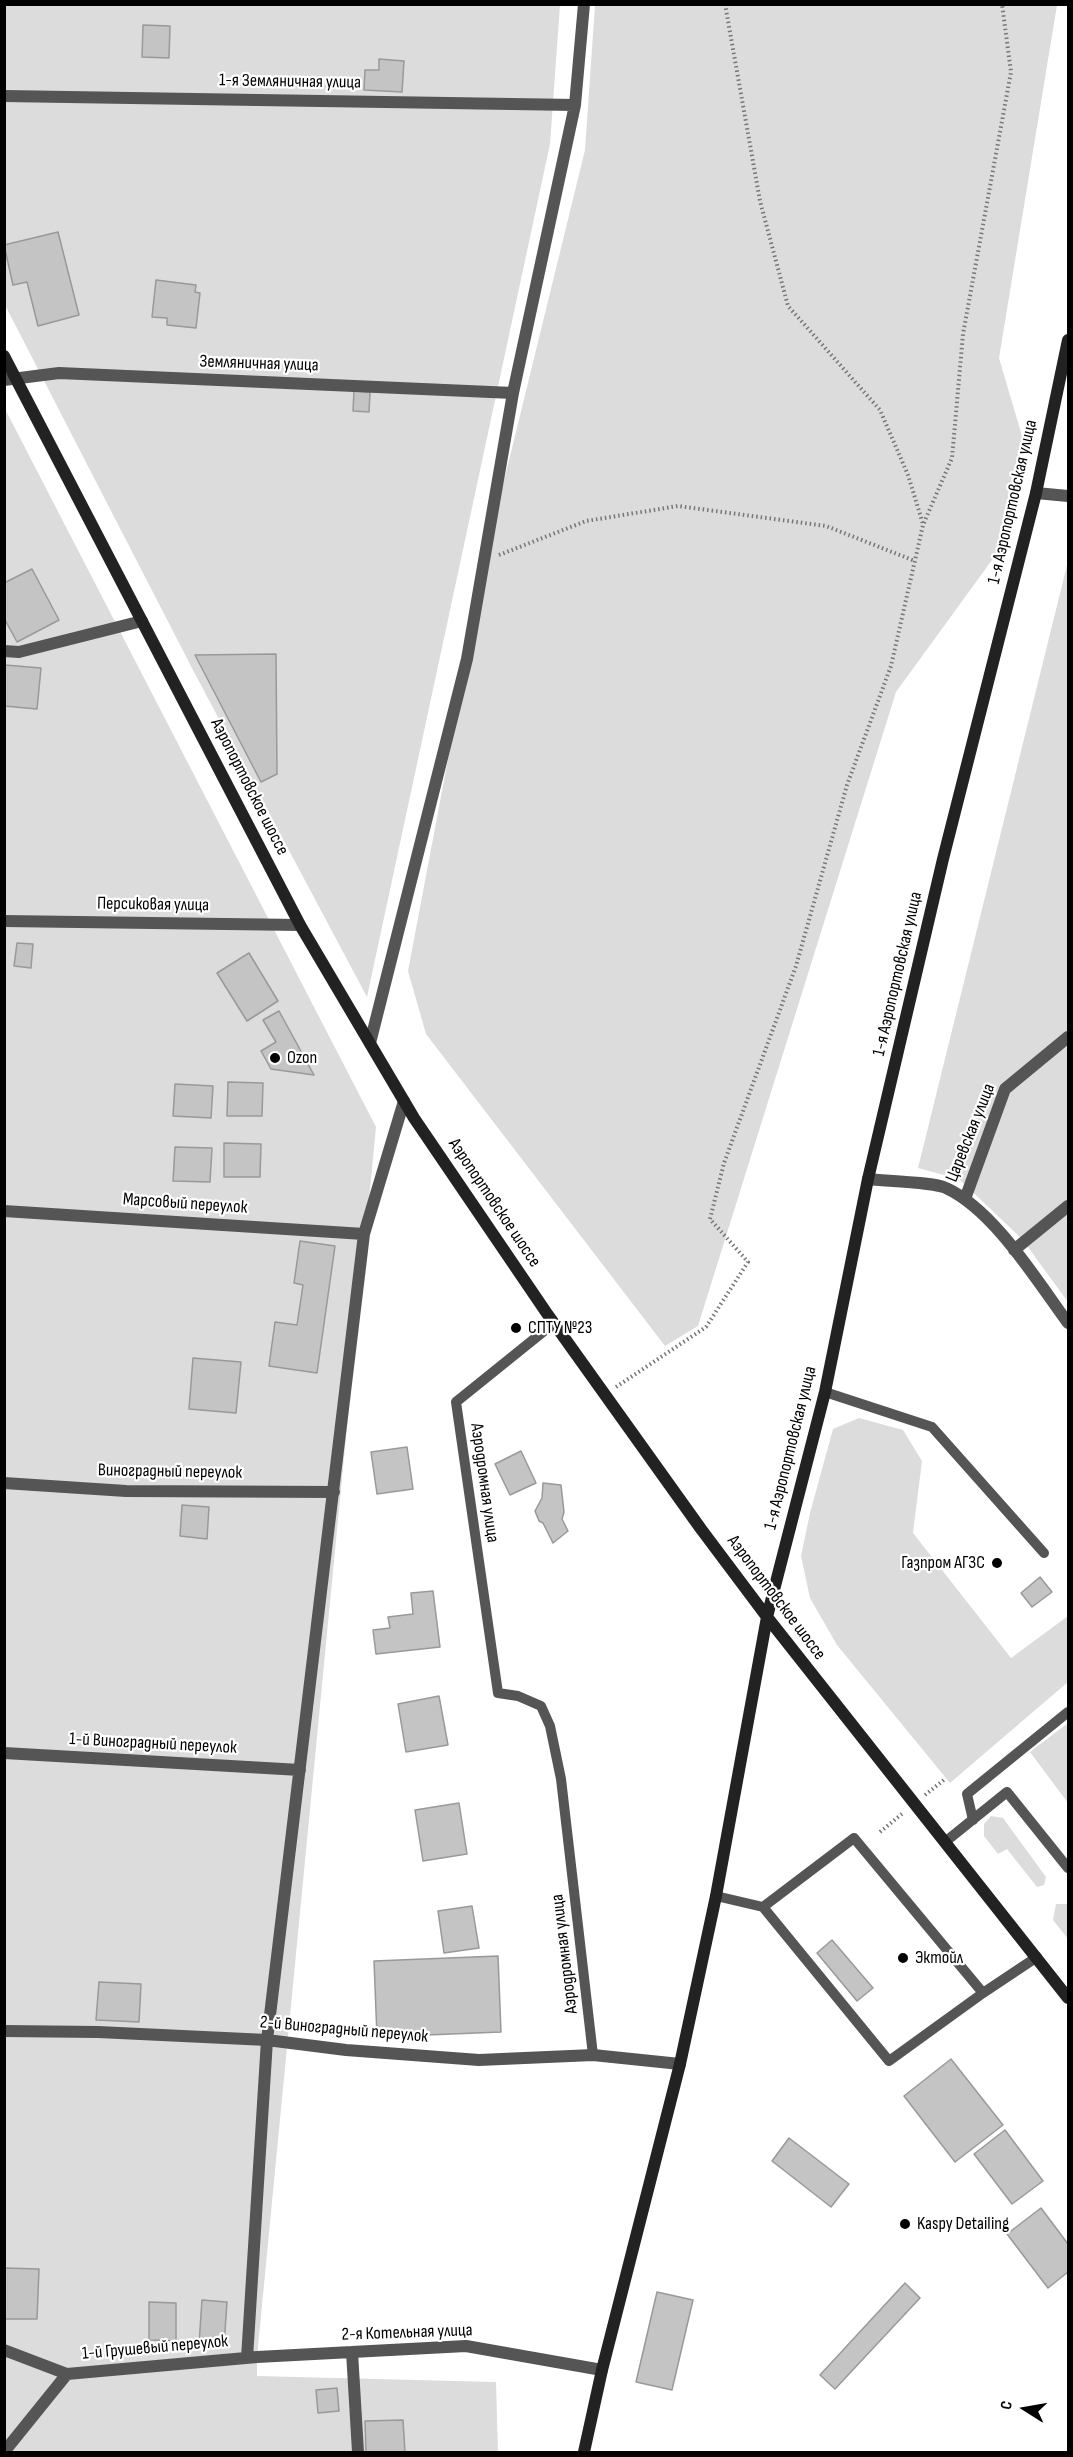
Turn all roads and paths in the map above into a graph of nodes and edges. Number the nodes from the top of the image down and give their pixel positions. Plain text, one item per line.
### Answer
1 (584, 4) edge
2 (725, 4) edge
3 (1002, 4) edge
4 (4, 96) edge
5 (575, 105) junction
6 (1068, 340) edge
7 (4, 356) edge
8 (11, 379) edge
9 (513, 393) junction
10 (1036, 493) junction
11 (1068, 496) edge
12 (923, 525) junction
13 (915, 561) junction
14 (483, 564) junction
15 (142, 621) junction
16 (4, 651) edge
17 (4, 921) edge
18 (300, 925) junction
19 (1068, 1037) edge
20 (370, 1043) junction
21 (404, 1101) junction
22 (868, 1179) junction
23 (965, 1199) junction
24 (1068, 1206) edge
25 (4, 1211) edge
26 (364, 1234) junction
27 (1014, 1250) junction
28 (554, 1323) junction
29 (1068, 1323) edge
30 (825, 1392) junction
31 (605, 1394) junction
32 (4, 1483) edge
33 (334, 1492) junction
34 (1044, 1553) dead end
35 (767, 1617) junction
36 (1068, 1712) edge
37 (4, 1753) edge
38 (300, 1770) junction
39 (973, 1820) junction
40 (945, 1842) junction
41 (1068, 1868) edge
42 (716, 1896) junction
43 (763, 1907) junction
44 (1036, 1957) junction
45 (983, 1993) junction
46 (1068, 1998) edge
47 (4, 2031) edge
48 (267, 2040) junction
49 (593, 2055) junction
50 (680, 2064) junction
51 (4, 2350) edge
52 (352, 2352) junction
53 (247, 2358) junction
54 (602, 2370) junction
55 (67, 2374) junction
56 (4, 2452) edge
57 (358, 2452) edge
58 (584, 2452) edge

1 - 5 street
2 - 12 path
3 - 12 path
4 - 5 street, 1-я Земляничная улица
5 - 9 street
6 - 10 street, 1-я Аэропортовская улица
7 - 8 street, Аэропортовское шоссе
8 - 9 street, Земляничная улица
8 - 15 street, Аэропортовское шоссе
9 - 14 street
10 - 11 street
10 - 22 street, 1-я Аэропортовская улица
12 - 13 path
13 - 14 path
13 - 31 path
14 - 20 street
15 - 16 street
15 - 18 street, Аэропортовское шоссе
17 - 18 street, Персиковая улица
18 - 20 street, Аэропортовское шоссе
19 - 23 street, Царевская улица
20 - 21 street, Аэропортовское шоссе
21 - 26 street
21 - 28 street, Аэропортовское шоссе
22 - 23 street, Царевская улица
22 - 30 street, 1-я Аэропортовская улица
23 - 27 street, Царевская улица
24 - 27 street
25 - 26 street, Марсовый переулок
26 - 33 street
27 - 29 street, Царевская улица
28 - 31 street, Аэропортовское шоссе
28 - 49 lane, Аэродромная улица
30 - 34 lane
30 - 35 street, 1-я Аэропортовская улица
31 - 35 street, Аэропортовское шоссе
32 - 33 street, Виноградный переулок
33 - 38 street
35 - 40 street, Аэропортовское шоссе
35 - 42 street, 1-я Аэропортовская улица
36 - 39 lane
37 - 38 street, 1-й Виноградный переулок
38 - 48 street
39 - 40 lane
39 - 41 lane
40 - 44 street, Аэропортовское шоссе
42 - 43 lane
42 - 50 street, 1-я Аэропортовская улица
43 - 45 lane
43 - 45 lane
44 - 45 lane
44 - 46 street, Аэропортовское шоссе
47 - 48 street, 2-й Виноградный переулок
48 - 49 street, 2-й Виноградный переулок
48 - 53 street
49 - 50 street, 2-й Виноградный переулок
50 - 54 street, 1-я Аэропортовская улица
51 - 55 street
52 - 53 street, 2-я Котельная улица
52 - 54 street, 2-я Котельная улица
52 - 57 street
53 - 55 street, 1-й Грушевый переулок
54 - 58 street, 1-я Аэропортовская улица
55 - 56 street

